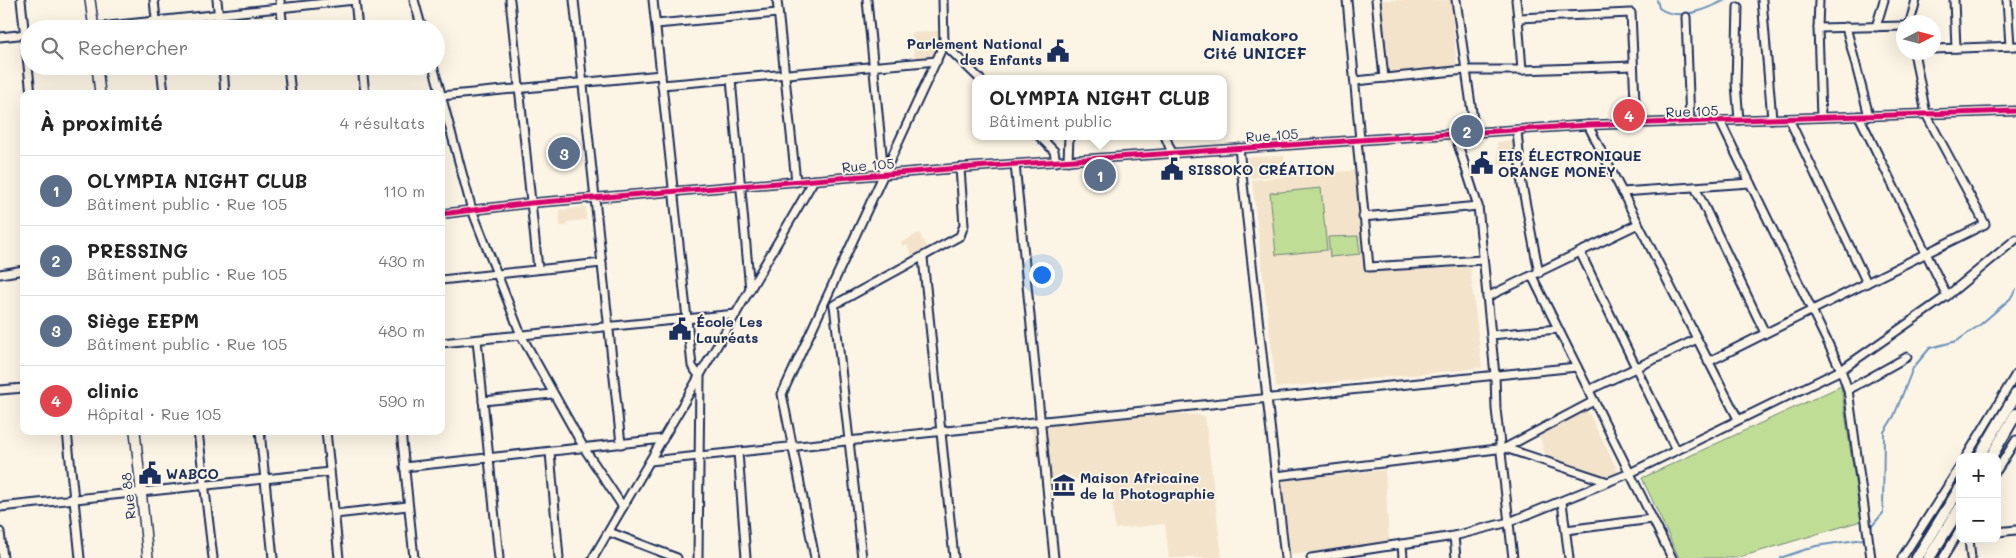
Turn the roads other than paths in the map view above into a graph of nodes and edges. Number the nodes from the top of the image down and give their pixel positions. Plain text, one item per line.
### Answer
1 (21, 0) edge
2 (90, 0) edge
3 (154, 0) edge
4 (217, 0) edge
5 (414, 0) edge
6 (510, 0) edge
7 (574, 0) edge
8 (653, 0) edge
9 (777, 0) edge
10 (867, 0) edge
11 (943, 0) edge
12 (1347, 0) edge
13 (1376, 0) edge
14 (1456, 0) edge
15 (1516, 0) edge
16 (1762, 0) edge
17 (1820, 0) edge
18 (1884, 0) edge
19 (1916, 0) edge
20 (1954, 0) edge
21 (2007, 0) edge
22 (281, 4) edge
23 (1738, 7) dead end
24 (778, 13) junction
25 (218, 14) junction
26 (1912, 15) edge
27 (1518, 18) junction
28 (1686, 18) dead end
29 (25, 20) edge
30 (93, 20) edge
31 (156, 20) edge
32 (184, 20) edge
33 (219, 20) edge
34 (282, 20) edge
35 (357, 20) edge
36 (420, 20) edge
37 (656, 24) junction
38 (1896, 26) edge
39 (1846, 27) junction
40 (1876, 27) junction
41 (1818, 28) junction
42 (20, 35) edge
43 (0, 37) edge
44 (944, 44) junction
45 (2013, 46) edge
46 (1956, 48) junction
47 (1941, 49) edge
48 (1916, 60) edge
49 (936, 61) junction
50 (873, 66) junction
51 (1634, 66) junction
52 (1465, 70) junction
53 (1522, 70) junction
54 (661, 74) junction
55 (784, 74) junction
56 (30, 75) edge
57 (98, 75) edge
58 (162, 75) edge
59 (223, 75) edge
60 (289, 75) edge
61 (363, 75) edge
62 (435, 75) edge
63 (976, 75) edge
64 (1384, 78) junction
65 (731, 79) junction
66 (1355, 81) junction
67 (583, 82) junction
68 (662, 85) junction
69 (519, 88) junction
70 (31, 90) edge
71 (100, 90) edge
72 (164, 90) edge
73 (225, 90) edge
74 (291, 90) edge
75 (365, 90) edge
76 (440, 90) edge
77 (445, 95) edge
78 (445, 110) edge
79 (2016, 111) edge
80 (1926, 114) junction
81 (1859, 116) junction
82 (1870, 116) junction
83 (1821, 118) junction
84 (1772, 119) junction
85 (1789, 119) junction
86 (1739, 120) junction
87 (1720, 121) junction
88 (1690, 122) junction
89 (1636, 124) junction
90 (1588, 125) junction
91 (1517, 131) junction
92 (1474, 134) junction
93 (1455, 135) junction
94 (1043, 140) edge
95 (1069, 140) edge
96 (1167, 140) edge
97 (1359, 140) junction
98 (1239, 148) junction
99 (1172, 153) junction
100 (1068, 161) junction
101 (1056, 162) junction
102 (1015, 164) junction
103 (960, 168) junction
104 (884, 175) junction
105 (814, 180) junction
106 (796, 182) junction
107 (1750, 183) junction
108 (741, 186) junction
109 (1695, 187) junction
110 (673, 192) junction
111 (1622, 192) junction
112 (595, 198) junction
113 (531, 203) junction
114 (1478, 206) junction
115 (472, 210) junction
116 (445, 213) edge
117 (1363, 216) junction
118 (1638, 224) junction
119 (2016, 240) edge
120 (1580, 252) junction
121 (1926, 254) junction
122 (923, 258) junction
123 (1483, 260) junction
124 (602, 263) junction
125 (538, 269) junction
126 (20, 271) edge
127 (0, 274) edge
128 (498, 274) junction
129 (1535, 274) junction
130 (445, 280) edge
131 (1868, 283) junction
132 (750, 290) junction
133 (1948, 296) junction
134 (1487, 297) junction
135 (826, 300) junction
136 (834, 305) junction
137 (1812, 310) junction
138 (736, 314) junction
139 (687, 318) junction
140 (609, 326) junction
141 (1558, 329) junction
142 (1765, 333) junction
143 (521, 335) junction
144 (1491, 335) junction
145 (1697, 339) junction
146 (477, 340) junction
147 (445, 344) edge
148 (1907, 357) dead end
149 (1708, 362) junction
150 (1577, 367) junction
151 (1636, 368) junction
152 (1841, 370) junction
153 (2016, 374) edge
154 (1495, 375) junction
155 (700, 377) junction
156 (20, 388) edge
157 (0, 390) edge
158 (1588, 390) junction
159 (1848, 390) junction
160 (552, 394) junction
161 (2016, 394) edge
162 (1267, 398) junction
163 (1594, 400) junction
164 (483, 401) junction
165 (2016, 414) edge
166 (1738, 418) junction
167 (1041, 421) junction
168 (941, 432) junction
169 (66, 435) edge
170 (135, 435) edge
171 (199, 435) edge
172 (260, 435) edge
173 (326, 435) edge
174 (400, 435) edge
175 (663, 439) junction
176 (2016, 440) edge
177 (850, 441) junction
178 (621, 444) junction
179 (793, 446) junction
180 (584, 448) junction
181 (1503, 449) junction
182 (1676, 450) junction
183 (550, 452) junction
184 (738, 452) junction
185 (1968, 453) edge
186 (1981, 453) edge
187 (1993, 453) edge
188 (699, 456) junction
189 (489, 458) junction
190 (650, 461) junction
191 (2001, 464) edge
192 (404, 467) junction
193 (330, 472) junction
194 (1630, 473) junction
195 (1956, 473) edge
196 (1276, 476) junction
197 (265, 479) junction
198 (1608, 482) junction
199 (205, 485) junction
200 (141, 492) junction
201 (1956, 494) edge
202 (74, 499) junction
203 (1562, 502) junction
204 (408, 506) junction
205 (0, 507) edge
206 (623, 507) junction
207 (335, 514) junction
208 (1956, 514) edge
209 (1652, 519) junction
210 (1509, 522) junction
211 (1566, 530) junction
212 (2016, 530) edge
213 (0, 532) edge
214 (609, 532) junction
215 (2001, 532) edge
216 (1454, 536) junction
217 (1956, 537) edge
218 (1969, 543) edge
219 (1402, 544) junction
220 (3, 558) edge
221 (80, 558) edge
222 (148, 558) edge
223 (213, 558) edge
224 (273, 558) edge
225 (339, 558) edge
226 (414, 558) edge
227 (499, 558) edge
228 (559, 558) edge
229 (594, 558) edge
230 (677, 558) edge
231 (698, 558) edge
232 (746, 558) edge
233 (815, 558) edge
234 (862, 558) edge
235 (954, 558) edge
236 (1054, 558) edge
237 (1285, 558) edge
238 (1311, 558) edge
239 (1403, 558) edge
240 (1456, 558) edge
241 (1513, 558) edge
242 (1569, 558) edge
243 (1672, 558) edge
244 (1871, 558) edge
245 (1902, 558) edge
246 (1916, 558) edge
247 (1929, 558) edge
248 (1943, 558) edge
249 (1971, 558) edge

1 - 29 street
2 - 30 main road
3 - 31 street
4 - 25 street
5 - 36 street
6 - 69 street
7 - 67 street
8 - 37 street
9 - 24 street
10 - 50 street
11 - 44 street
12 - 66 street
13 - 64 street
14 - 52 street
15 - 27 street
16 - 84 street
17 - 41 street
18 - 40 street
19 - 26 street
20 - 46 street
21 - 45 street
22 - 25 street
22 - 34 street
22 - 35 street
23 - 86 street
24 - 37 street
24 - 55 street
25 - 32 street
25 - 33 street
27 - 51 street
27 - 53 street
28 - 88 street
37 - 54 street
38 - 40 street
39 - 40 street
39 - 41 street
39 - 82 street
41 - 83 street
42 - 43 street
44 - 49 street
44 - 63 street
45 - 46 street
46 - 47 street
48 - 80 street
49 - 50 street
49 - 104 street
50 - 55 street
50 - 104 street
51 - 53 street
51 - 89 street
52 - 53 street
52 - 64 street
52 - 92 street
54 - 67 street
54 - 68 street
55 - 65 street
55 - 106 street
56 - 70 street
57 - 71 main road
58 - 72 street
59 - 73 street
60 - 74 street
61 - 75 street
62 - 76 street
64 - 66 street
65 - 68 street
65 - 108 street
66 - 97 street
67 - 69 street
67 - 112 street
68 - 110 street
69 - 77 street
69 - 113 street
78 - 115 street
79 - 80 street, Rue 105
80 - 82 street, Rue 105
80 - 121 street
81 - 82 street, Rue 105
81 - 83 street, Rue 105
81 - 121 street
83 - 85 street, Rue 105
84 - 85 street, Rue 105
84 - 86 street, Rue 105
85 - 131 street
86 - 87 street, Rue 105
87 - 88 street, Rue 105
87 - 107 street
88 - 89 street, Rue 105
89 - 90 street, Rue 105
90 - 91 street, Rue 105
90 - 111 street
91 - 92 street, Rue 105
91 - 129 street
92 - 93 street, Rue 105
93 - 97 street, Rue 105
93 - 114 street
94 - 101 street
95 - 100 street
96 - 99 street
97 - 98 street, Rue 105
97 - 117 street
98 - 99 street, Rue 105
98 - 162 street
99 - 100 street, Rue 105
100 - 101 street, Rue 105
101 - 102 street, Rue 105
102 - 103 street, Rue 105
102 - 167 street
103 - 104 street, Rue 105
103 - 122 street
104 - 105 street, Rue 105
104 - 135 street
105 - 106 street, Rue 105
105 - 132 street
106 - 108 street, Rue 105
107 - 109 street
107 - 137 street
108 - 110 street, Rue 105
108 - 132 street
109 - 111 street
109 - 142 street
110 - 112 street, Rue 105
110 - 139 street
111 - 118 street
112 - 113 street, Rue 105
112 - 124 street
113 - 115 street, Rue 105
113 - 125 street
114 - 117 street
114 - 123 street
115 - 116 street, Rue 105
115 - 128 street
117 - 123 street
118 - 120 street
118 - 145 street
119 - 133 street
120 - 129 street
120 - 151 street
121 - 131 street
121 - 133 street
122 - 136 street
122 - 168 street
123 - 134 street
124 - 125 street
124 - 140 street
125 - 128 street
126 - 127 street
128 - 130 street
128 - 143 street
129 - 134 street
129 - 141 street
131 - 137 street
132 - 138 street
133 - 152 street
134 - 144 street
135 - 136 street
135 - 179 street
136 - 177 street
137 - 142 street
137 - 152 street
138 - 139 street
138 - 155 street
139 - 140 street
139 - 155 street
140 - 143 street
140 - 178 street
141 - 144 street
141 - 150 street
142 - 149 street
143 - 146 street
143 - 160 street
144 - 154 street
145 - 149 street
145 - 151 street
146 - 147 street
146 - 164 street
148 - 159 street
149 - 166 street
150 - 154 street
150 - 158 street
151 - 158 street
151 - 182 street
152 - 159 street
152 - 166 street
153 - 185 street
154 - 162 street
154 - 181 street
155 - 175 street
155 - 188 street
156 - 157 street
158 - 163 street
159 - 244 street
160 - 164 street
160 - 180 street
161 - 186 highway
162 - 167 street
162 - 196 street
163 - 181 street
163 - 194 street
164 - 189 street
165 - 187 highway
166 - 182 street
167 - 168 street
167 - 236 street
168 - 177 street
168 - 235 street
169 - 202 street
170 - 200 main road, Rue 88
171 - 199 street
172 - 197 street
173 - 193 street
174 - 192 street
175 - 178 street
175 - 190 street
176 - 191 street
177 - 179 street
177 - 234 street
178 - 180 street
179 - 184 street
179 - 233 street
180 - 183 street
180 - 206 street
181 - 196 street
181 - 198 street
181 - 210 street
182 - 194 street
183 - 189 street
183 - 228 street
184 - 188 street
184 - 232 street
188 - 190 street
188 - 231 street
189 - 192 street
189 - 227 street
190 - 206 street
192 - 204 street
193 - 197 street
193 - 207 street
194 - 198 street
194 - 209 street
195 - 245 street
196 - 237 street
197 - 199 street
197 - 224 street
198 - 203 street
199 - 200 street
199 - 223 street
200 - 202 street
200 - 222 main road, Rue 88
201 - 246 highway
202 - 205 street
202 - 221 street
203 - 210 street
203 - 211 street
204 - 207 street
204 - 226 street
206 - 214 street
207 - 225 street
208 - 247 highway
209 - 211 street
209 - 243 street
210 - 216 street
210 - 241 street
211 - 242 street
212 - 215 street
213 - 220 street
214 - 229 street
214 - 230 street
216 - 219 street
216 - 240 street
217 - 248 street
218 - 249 street
219 - 238 street
219 - 239 street

